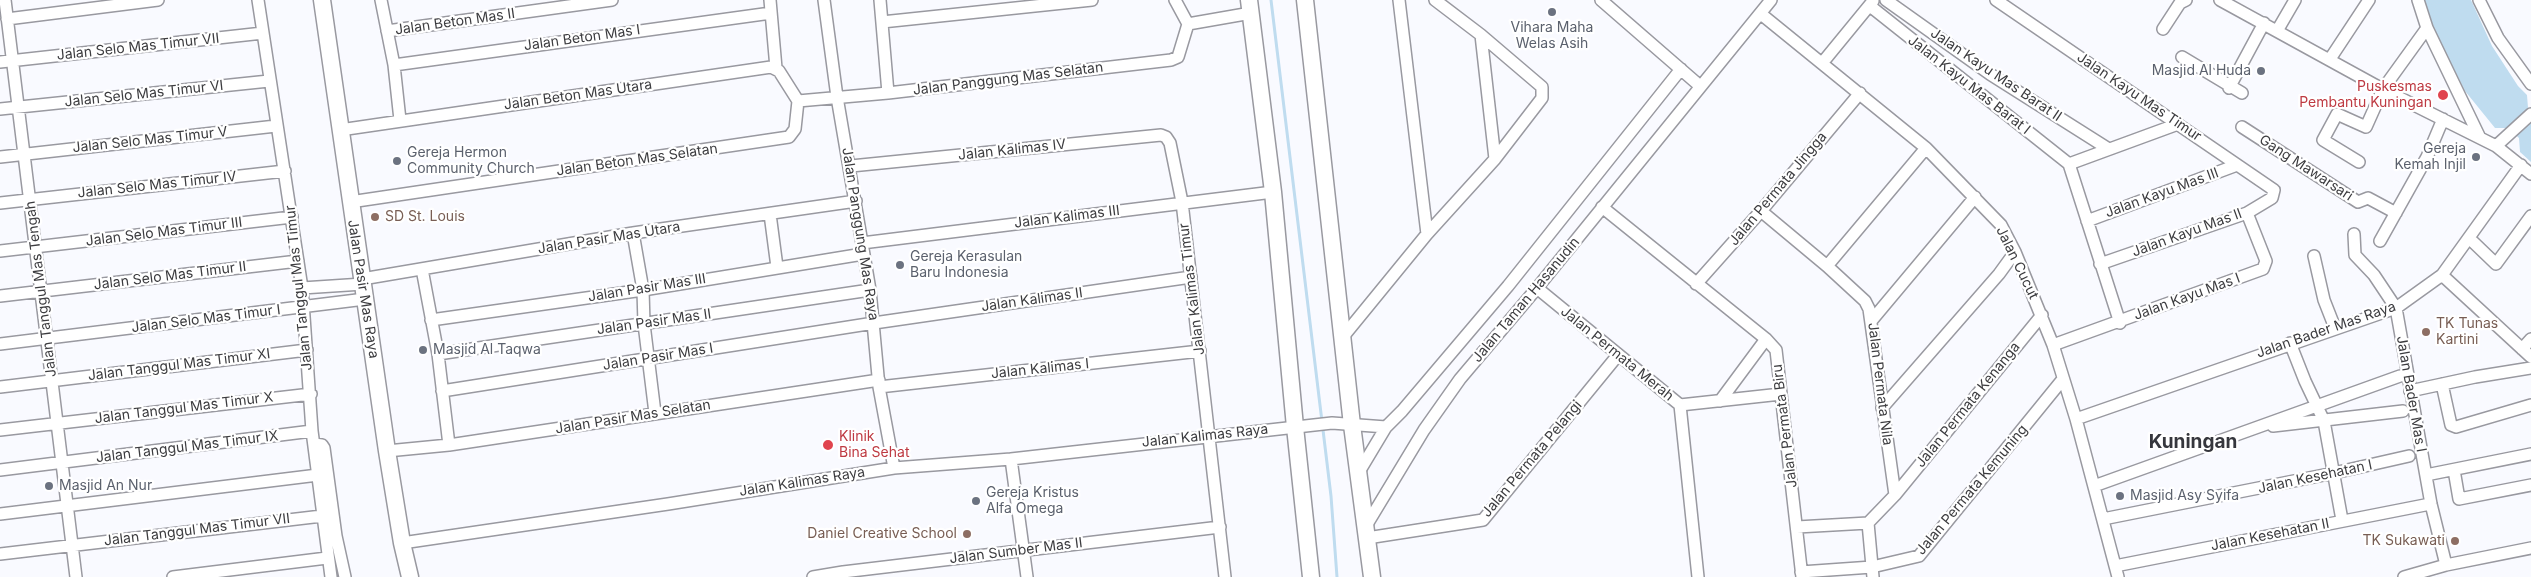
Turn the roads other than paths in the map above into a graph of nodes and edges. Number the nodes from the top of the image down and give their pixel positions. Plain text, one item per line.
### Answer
1 (5, 0) edge
2 (12, 0) edge
3 (158, 0) edge
4 (258, 0) edge
5 (322, 0) edge
6 (381, 0) edge
7 (612, 0) edge
8 (770, 0) edge
9 (824, 0) edge
10 (880, 0) edge
11 (1092, 0) edge
12 (1175, 0) edge
13 (1305, 0) edge
14 (1399, 0) edge
15 (1435, 0) edge
16 (1601, 0) edge
17 (1771, 0) edge
18 (1886, 0) edge
19 (1996, 0) edge
20 (2186, 0) edge
21 (2220, 0) edge
22 (2295, 0) edge
23 (2369, 0) edge
24 (2418, 0) edge
25 (2479, 0) edge
26 (0, 1) edge
27 (1872, 3) edge
28 (1250, 7) edge
29 (771, 13) junction
30 (1761, 14) junction
31 (11, 19) junction
32 (882, 22) junction
33 (2264, 23) junction
34 (1188, 24) junction
35 (2427, 28) junction
36 (2163, 29) dead end
37 (387, 31) junction
38 (2278, 31) junction
39 (263, 33) junction
40 (1481, 35) junction
41 (2182, 57) dead end
42 (2330, 59) junction
43 (16, 60) junction
44 (0, 62) edge
45 (1823, 62) junction
46 (394, 65) junction
47 (776, 68) junction
48 (1681, 69) junction
49 (270, 81) junction
50 (2531, 84) edge
51 (1700, 86) junction
52 (2229, 87) junction
53 (2383, 89) junction
54 (1860, 92) junction
55 (888, 93) junction
56 (2242, 93) dead end
57 (838, 97) junction
58 (798, 101) junction
59 (22, 107) junction
60 (0, 109) edge
61 (2531, 114) edge
62 (2443, 119) junction
63 (400, 120) junction
64 (2178, 124) junction
65 (276, 126) junction
66 (2242, 127) dead end
67 (340, 130) junction
68 (2480, 138) junction
69 (1170, 143) joint
70 (2496, 146) junction
71 (1926, 148) junction
72 (2107, 148) junction
73 (28, 154) junction
74 (0, 157) edge
75 (1495, 159) junction
76 (2359, 162) dead end
77 (2069, 164) junction
78 (2237, 165) junction
79 (2521, 165) junction
80 (851, 166) junction
81 (285, 171) junction
82 (2531, 174) edge
83 (1273, 192) junction
84 (1975, 197) junction
85 (2272, 198) joint
86 (33, 199) junction
87 (856, 201) junction
88 (350, 202) junction
89 (1182, 202) junction
90 (0, 203) edge
91 (1602, 207) junction
92 (1761, 210) junction
93 (2247, 213) junction
94 (770, 214) junction
95 (2396, 214) junction
96 (2531, 216) edge
97 (292, 217) junction
98 (2087, 221) junction
99 (633, 234) junction
100 (1427, 234) junction
101 (2354, 234) dead end
102 (2470, 239) junction
103 (2380, 241) dead end
104 (39, 247) junction
105 (862, 248) junction
106 (0, 251) edge
107 (2015, 252) junction
108 (2314, 256) dead end
109 (298, 261) junction
110 (2100, 264) junction
111 (1827, 266) junction
112 (777, 267) junction
113 (422, 269) junction
114 (2442, 275) junction
115 (1191, 277) junction
116 (1696, 284) junction
117 (363, 287) junction
118 (302, 288) junction
119 (1537, 288) junction
120 (643, 290) junction
121 (870, 290) junction
122 (44, 291) junction
123 (0, 296) edge
124 (304, 306) junction
125 (2396, 308) junction
126 (2042, 315) junction
127 (431, 320) junction
128 (1872, 320) junction
129 (2120, 322) junction
130 (874, 323) junction
131 (644, 324) junction
132 (2335, 328) junction
133 (50, 338) junction
134 (1342, 338) junction
135 (1766, 339) junction
136 (2531, 339) edge
137 (2290, 343) junction
138 (0, 344) edge
139 (2054, 346) junction
140 (2522, 348) junction
141 (307, 350) junction
142 (1200, 351) junction
143 (438, 354) junction
144 (1618, 355) junction
145 (2531, 357) edge
146 (649, 359) junction
147 (2531, 368) edge
148 (2400, 376) dead end
149 (2063, 379) junction
150 (55, 380) junction
151 (879, 384) junction
152 (2442, 384) junction
153 (0, 386) edge
154 (442, 391) junction
155 (2410, 391) junction
156 (311, 394) junction
157 (1781, 394) junction
158 (1720, 401) junction
159 (1680, 405) junction
160 (2531, 405) edge
161 (2316, 406) junction
162 (1882, 408) junction
163 (2403, 411) dead end
164 (656, 413) junction
165 (2076, 418) junction
166 (2324, 421) junction
167 (61, 422) junction
168 (1352, 425) junction
169 (1301, 426) junction
170 (1386, 427) junction
171 (2255, 428) junction
172 (0, 430) edge
173 (312, 431) junction
174 (1209, 436) junction
175 (314, 444) junction
176 (449, 445) junction
177 (387, 451) junction
178 (2531, 454) edge
179 (2409, 456) dead end
180 (1011, 459) junction
181 (65, 462) junction
182 (894, 468) junction
183 (0, 470) edge
184 (2454, 470) junction
185 (1359, 472) junction
186 (2334, 474) junction
187 (318, 475) junction
188 (2426, 475) junction
189 (2531, 485) edge
190 (2094, 486) junction
191 (1894, 495) junction
192 (2425, 505) dead end
193 (70, 506) junction
194 (0, 514) edge
195 (322, 516) junction
196 (2103, 519) junction
197 (2342, 520) junction
198 (1868, 523) junction
199 (1220, 527) junction
200 (1797, 527) junction
201 (1366, 532) junction
202 (330, 537) junction
203 (402, 543) junction
204 (75, 544) junction
205 (2531, 548) edge
206 (1025, 550) junction
207 (0, 554) edge
208 (327, 558) junction
209 (2446, 565) junction
210 (1872, 572) edge
211 (2117, 572) edge
212 (1802, 574) edge
213 (76, 577) edge
214 (82, 577) edge
215 (173, 577) edge
216 (331, 577) edge
217 (345, 577) edge
218 (410, 577) edge
219 (813, 577) edge
220 (1027, 577) edge
221 (1225, 577) edge
222 (1311, 577) edge
223 (1372, 577) edge
224 (1698, 577) edge
225 (2404, 577) edge

1 - 26 street
1 - 31 street, Jalan Tanggul Mas Tengah
2 - 31 street, Jalan Tanggul Mas Tengah
3 - 31 street
4 - 39 street, Jalan Tanggul Mas Timur
5 - 67 street, Jalan Pasir Mas Raya
6 - 37 street
7 - 37 street, Jalan Beton Mas II
8 - 29 street
9 - 57 street, Jalan Panggung Mas Raya
10 - 32 street
11 - 32 street
12 - 34 street
13 - 134 street
14 - 100 street
15 - 40 street
16 - 48 street
17 - 30 street, Jalan Taman Hasanudin
18 - 72 street, Jalan Kayu Mas Barat II
19 - 64 street, Jalan Kayu Mas Timur
20 - 36 street
21 - 33 street
22 - 38 street
23 - 42 street
24 - 35 street
25 - 50 street
27 - 45 street
27 - 77 street, Jalan Kayu Mas Barat I
28 - 34 street
28 - 83 street
29 - 46 street, Jalan Beton Mas I
29 - 47 street
30 - 45 street, Jalan Cucut
30 - 51 street, Jalan Taman Hasanudin
31 - 43 street, Jalan Tanggul Mas Tengah
32 - 55 street
33 - 38 street
33 - 52 street
34 - 55 street, Jalan Panggung Mas Selatan
35 - 53 street
35 - 68 street
37 - 46 street
38 - 42 street
39 - 43 street, Jalan Selo Mas Timur VII
39 - 49 street, Jalan Tanggul Mas Timur
40 - 75 street
40 - 75 street
41 - 52 street
42 - 53 street
43 - 44 street, Jalan Selo Mas Timur VII
43 - 59 street, Jalan Tanggul Mas Tengah
45 - 54 street, Jalan Cucut
46 - 63 street
47 - 58 street
47 - 63 street, Jalan Beton Mas Utara
48 - 51 street
48 - 170 street, Jalan Taman Hasanudin
49 - 59 street, Jalan Selo Mas Timur VI
49 - 65 street, Jalan Tanggul Mas Timur
51 - 91 street, Jalan Taman Hasanudin
52 - 56 street
53 - 62 street
53 - 76 street
54 - 71 street, Jalan Cucut
54 - 92 street, Jalan Permata Jingga
55 - 57 street, Jalan Panggung Mas Selatan
57 - 58 street
57 - 80 street, Jalan Panggung Mas Raya
58 - 88 street, Jalan Beton Mas Selatan
59 - 60 street, Jalan Selo Mas Timur VI
59 - 73 street, Jalan Tanggul Mas Tengah
61 - 70 street
62 - 68 street
62 - 95 street
63 - 67 street, Jalan Beton Mas Utara
64 - 72 street
64 - 78 street, Jalan Kayu Mas Timur
65 - 73 street, Jalan Selo Mas Timur V
65 - 81 street, Jalan Tanggul Mas Timur
66 - 95 street, Gang Mawarsari
67 - 88 street, Jalan Pasir Mas Raya
68 - 70 street
69 - 80 street, Jalan Kalimas IV
69 - 89 street, Jalan Kalimas Timur
70 - 79 street
71 - 84 street, Jalan Cucut
71 - 111 street
72 - 77 street
73 - 74 street, Jalan Selo Mas Timur V
73 - 86 street, Jalan Tanggul Mas Tengah
75 - 100 street
77 - 98 street
78 - 85 street, Jalan Kayu Mas Timur
78 - 98 street, Jalan Kayu Mas III
79 - 82 street
79 - 102 street, Jalan Bader Mas Raya
80 - 87 street, Jalan Panggung Mas Raya
81 - 86 street, Jalan Selo Mas Timur IV
81 - 97 street, Jalan Tanggul Mas Timur
83 - 89 street, Jalan Kalimas III
83 - 169 street
84 - 107 street, Jalan Cucut
84 - 128 street
85 - 93 street, Jalan Kayu Mas II
86 - 90 street, Jalan Selo Mas Timur IV
86 - 104 street, Jalan Tanggul Mas Tengah
87 - 94 street, Jalan Pasir Mas Utara
87 - 105 street, Jalan Panggung Mas Raya
88 - 117 street, Jalan Pasir Mas Raya
89 - 105 street, Jalan Kalimas III
89 - 115 street, Jalan Kalimas Timur
91 - 116 street, Jalan Permata Biru
91 - 119 street, Jalan Taman Hasanudin
92 - 111 street, Jalan Permata Nila
92 - 116 street, Jalan Permata Jingga
93 - 110 street, Jalan Kayu Mas II
93 - 129 street, Jalan Kayu Mas I
94 - 99 street, Jalan Pasir Mas Utara
94 - 112 street
95 - 103 street
96 - 102 street
97 - 104 street, Jalan Selo Mas Timur III
97 - 109 street, Jalan Tanggul Mas Timur
98 - 110 street
99 - 113 street, Jalan Pasir Mas Utara
99 - 120 street
100 - 134 street
101 - 125 street, Jalan Bader Mas I
102 - 114 street, Jalan Bader Mas Raya
104 - 106 street, Jalan Selo Mas Timur III
104 - 122 street, Jalan Tanggul Mas Tengah
105 - 112 street, Jalan Pasir Mas III
105 - 121 street, Jalan Panggung Mas Raya
107 - 126 street, Jalan Cucut
107 - 162 street
108 - 132 street
109 - 118 street, Jalan Tanggul Mas Timur
109 - 122 street, Jalan Selo Mas Timur II
110 - 129 street
111 - 128 street, Jalan Permata Nila
112 - 120 street, Jalan Pasir Mas III
113 - 117 street, Jalan Pasir Mas Utara
113 - 127 street
114 - 125 street, Jalan Bader Mas Raya
114 - 140 street
115 - 130 street, Jalan Kalimas II
115 - 142 street, Jalan Kalimas Timur
116 - 135 street, Jalan Permata Biru
117 - 118 street
117 - 124 street, Jalan Selo Mas Timur I
117 - 177 street, Jalan Pasir Mas Raya
118 - 124 street, Jalan Tanggul Mas Timur
119 - 144 street, Jalan Permata Merah
119 - 201 street, Jalan Taman Hasanudin
120 - 127 street, Jalan Pasir Mas III
120 - 131 street
121 - 130 street, Jalan Panggung Mas Raya
121 - 131 street, Jalan Pasir Mas II
122 - 123 street, Jalan Selo Mas Timur II
122 - 133 street, Jalan Tanggul Mas Tengah
124 - 133 street, Jalan Selo Mas Timur I
124 - 141 street, Jalan Tanggul Mas Timur
125 - 132 street, Jalan Bader Mas Raya
125 - 155 street, Jalan Bader Mas I
126 - 139 street, Jalan Cucut
126 - 191 street, Jalan Permata Kenanga
127 - 143 street
128 - 162 street, Jalan Permata Nila
129 - 139 street, Jalan Kayu Mas I
130 - 146 street, Jalan Pasir Mas I
130 - 151 street, Jalan Panggung Mas Raya
131 - 143 street, Jalan Pasir Mas II
131 - 146 street
132 - 137 street, Jalan Bader Mas Raya
133 - 138 street, Jalan Selo Mas Timur I
133 - 150 street, Jalan Tanggul Mas Tengah
134 - 168 street
135 - 157 street, Jalan Permata Biru
135 - 158 street
136 - 140 street
137 - 161 street
137 - 165 street, Jalan Bader Mas Raya
139 - 149 street, Jalan Cucut
140 - 145 street
141 - 150 street, Jalan Tanggul Mas Timur XI
141 - 156 street, Jalan Tanggul Mas Timur
142 - 151 street, Jalan Kalimas I
142 - 174 street, Jalan Kalimas Timur
143 - 154 street
144 - 159 street, Jalan Permata Merah
144 - 201 street, Jalan Permata Pelangi
146 - 154 street, Jalan Pasir Mas I
146 - 164 street
147 - 152 street
148 - 161 street
149 - 165 street, Jalan Cucut
149 - 210 street, Jalan Permata Kemuning
150 - 153 street, Jalan Tanggul Mas Timur XI
150 - 167 street, Jalan Tanggul Mas Tengah
151 - 164 street, Jalan Pasir Mas Selatan
151 - 182 street, Jalan Panggung Mas Raya
152 - 155 street
152 - 160 street
154 - 176 street
155 - 188 street, Jalan Bader Mas I
156 - 167 street, Jalan Tanggul Mas Timur X
156 - 173 street, Jalan Tanggul Mas Timur
157 - 158 street
157 - 200 street, Jalan Permata Biru
158 - 159 street
159 - 224 street, Jalan Permata Merah
161 - 166 street
161 - 171 street
162 - 191 street, Jalan Permata Nila
163 - 166 street
164 - 176 street, Jalan Pasir Mas Selatan
165 - 190 street, Jalan Cucut
166 - 171 street
166 - 186 street
167 - 172 street, Jalan Tanggul Mas Timur X
167 - 181 street, Jalan Tanggul Mas Tengah
168 - 169 street, Jalan Kalimas Raya
168 - 170 street, Jalan Kalimas Raya
168 - 185 street
169 - 174 street, Jalan Kalimas Raya
169 - 222 street
170 - 185 street, Jalan Taman Hasanudin
171 - 190 street
173 - 175 street, Jalan Tanggul Mas Timur
173 - 181 street, Jalan Tanggul Mas Timur IX
174 - 180 street, Jalan Kalimas Raya
174 - 199 street, Jalan Kalimas Timur
175 - 187 street, Jalan Tanggul Mas Timur
175 - 202 street
176 - 177 street, Jalan Pasir Mas Selatan
177 - 203 street, Jalan Pasir Mas Raya
178 - 184 street
179 - 186 street, Jalan Kesehatan I
180 - 182 street, Jalan Kalimas Raya
180 - 206 street
181 - 183 street, Jalan Tanggul Mas Timur IX
181 - 193 street, Jalan Tanggul Mas Tengah
182 - 203 street, Jalan Kalimas Raya
184 - 188 street
184 - 189 street
185 - 201 street
186 - 196 street, Jalan Kesehatan I
186 - 197 street
187 - 193 street
187 - 195 street, Jalan Tanggul Mas Timur
188 - 209 street, Jalan Bader Mas I
190 - 196 street, Jalan Cucut
191 - 198 street
192 - 197 street, Jalan Kesehatan II
193 - 194 street
193 - 204 street, Jalan Tanggul Mas Tengah
195 - 202 street, Jalan Tanggul Mas Timur
195 - 204 street, Jalan Tanggul Mas Timur VII
196 - 211 street, Jalan Cucut
197 - 211 street, Jalan Kesehatan II
198 - 200 street
198 - 210 street
199 - 206 street, Jalan Sumber Mas II
199 - 221 street, Jalan Kalimas Timur
200 - 212 street, Jalan Permata Biru
201 - 223 street
202 - 208 street, Jalan Tanggul Mas Timur
202 - 217 street
203 - 218 street, Jalan Pasir Mas Raya
204 - 207 street, Jalan Tanggul Mas Timur VII
204 - 213 street, Jalan Tanggul Mas Tengah
204 - 214 street, Jalan Tanggul Mas Tengah
205 - 209 street
206 - 219 street, Jalan Sumber Mas II
206 - 220 street
208 - 215 street
208 - 216 street, Jalan Tanggul Mas Timur
209 - 225 street
210 - 212 street, Jalan Permata Kemuning

